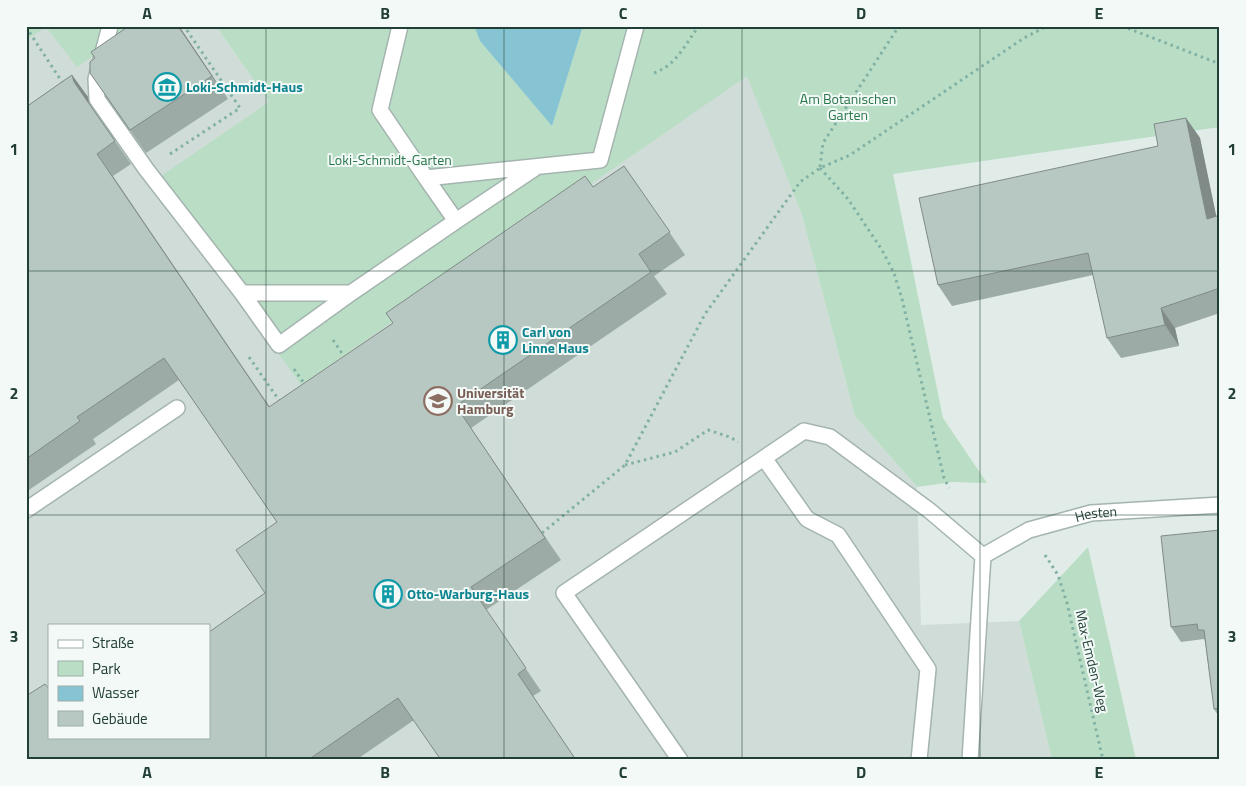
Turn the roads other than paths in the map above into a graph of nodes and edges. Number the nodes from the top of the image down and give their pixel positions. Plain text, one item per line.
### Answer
1 (110, 26) edge
2 (400, 26) edge
3 (636, 26) edge
4 (536, 167) junction
5 (426, 178) junction
6 (456, 221) junction
7 (242, 293) junction
8 (351, 293) junction
9 (177, 408) dead end
10 (764, 458) junction
11 (1220, 505) edge
12 (26, 510) edge
13 (983, 556) junction
14 (680, 760) edge
15 (919, 760) edge
16 (970, 760) edge

1 - 7 street
2 - 5 street
3 - 4 street
4 - 5 street
4 - 6 street
5 - 6 street
6 - 8 street
7 - 8 street
7 - 8 street
9 - 12 street
10 - 13 street
10 - 14 street
10 - 15 street
11 - 13 street, Hesten
13 - 16 street

